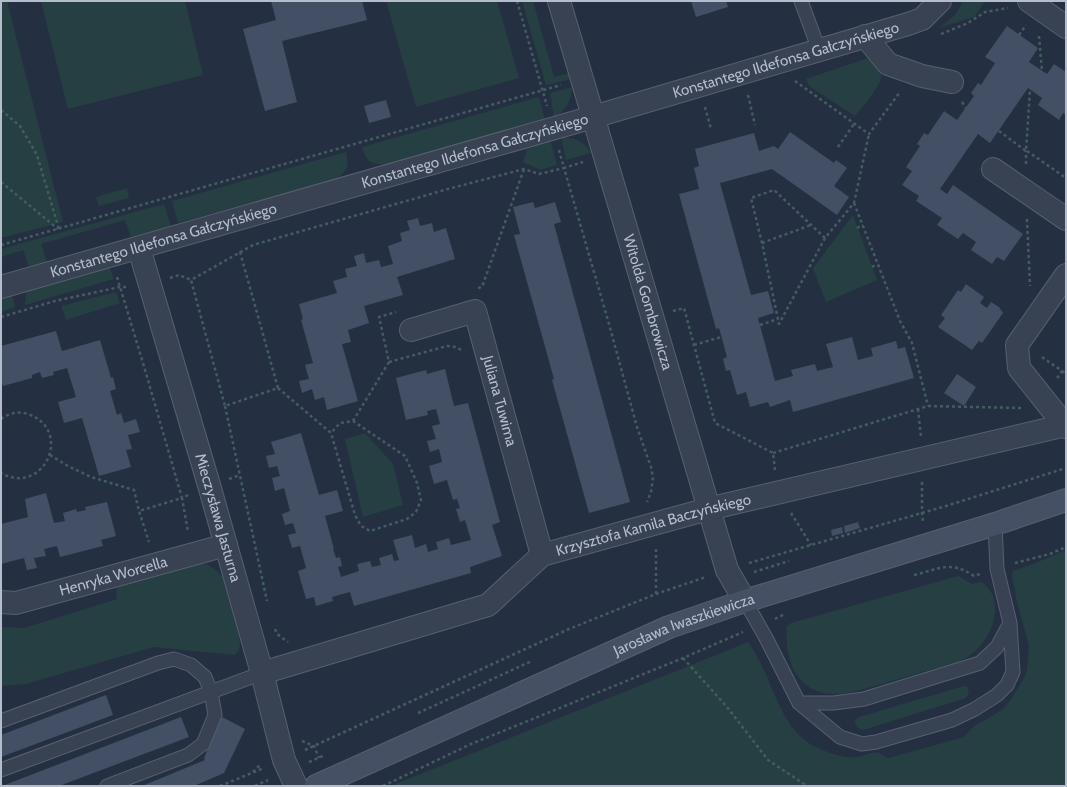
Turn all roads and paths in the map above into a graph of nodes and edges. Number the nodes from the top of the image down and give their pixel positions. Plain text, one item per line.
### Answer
1 (517, 1) edge
2 (559, 1) edge
3 (801, 1) edge
4 (940, 1) edge
5 (1029, 1) edge
6 (1066, 27) edge
7 (1039, 35) dead end
8 (865, 36) junction
9 (819, 50) junction
10 (1042, 71) dead end
11 (914, 73) junction
12 (790, 77) dead end
13 (952, 82) dead end
14 (746, 89) dead end
15 (1030, 90) dead end
16 (704, 101) dead end
17 (1, 110) edge
18 (593, 117) junction
19 (854, 124) junction
20 (755, 125) dead end
21 (711, 129) dead end
22 (999, 131) dead end
23 (869, 134) junction
24 (838, 147) dead end
25 (1026, 151) junction
26 (993, 169) dead end
27 (1066, 178) edge
28 (1, 182) edge
29 (1026, 191) junction
30 (854, 203) junction
31 (1066, 219) edge
32 (812, 225) junction
33 (863, 225) junction
34 (857, 228) dead end
35 (59, 229) junction
36 (825, 238) junction
37 (762, 243) junction
38 (1, 245) edge
39 (139, 248) junction
40 (240, 252) junction
41 (111, 256) junction
42 (878, 264) junction
43 (872, 267) dead end
44 (1066, 275) edge
45 (191, 280) junction
46 (150, 284) junction
47 (1, 287) edge
48 (120, 287) junction
49 (482, 287) dead end
50 (484, 294) dead end
51 (1, 317) edge
52 (778, 319) junction
53 (760, 325) dead end
54 (1032, 325) junction
55 (411, 330) dead end
56 (721, 337) dead end
57 (694, 345) dead end
58 (462, 351) dead end
59 (389, 362) dead end
60 (1062, 371) dead end
61 (1066, 374) edge
62 (278, 388) junction
63 (225, 406) junction
64 (1, 419) edge
65 (1066, 426) edge
66 (331, 433) junction
67 (773, 453) dead end
68 (50, 455) junction
69 (1, 473) edge
70 (240, 475) junction
71 (209, 485) junction
72 (182, 498) junction
73 (1066, 500) edge
74 (708, 509) junction
75 (139, 511) junction
76 (995, 524) junction
77 (650, 526) junction
78 (189, 533) dead end
79 (150, 544) dead end
80 (226, 545) junction
81 (1066, 547) edge
82 (542, 556) junction
83 (997, 568) junction
84 (911, 575) dead end
85 (656, 594) dead end
86 (745, 601) junction
87 (1, 602) edge
88 (269, 608) dead end
89 (787, 614) dead end
90 (272, 623) dead end
91 (1010, 623) junction
92 (759, 625) junction
93 (291, 643) dead end
94 (683, 658) junction
95 (262, 673) junction
96 (211, 692) junction
97 (798, 703) junction
98 (1, 721) edge
99 (1, 770) edge
100 (106, 786) edge
101 (296, 786) edge
102 (316, 786) edge
103 (383, 786) edge
104 (807, 786) edge

1 - 35 path
2 - 18 street, Witolda Gombrowicza
3 - 9 lane
4 - 8 street, Konstantego Ildefonsa Gałczyńskiego
5 - 6 street
7 - 10 path
8 - 9 street, Konstantego Ildefonsa Gałczyńskiego
8 - 11 street
9 - 18 street, Konstantego Ildefonsa Gałczyńskiego
11 - 13 street
11 - 23 path
12 - 19 path
14 - 20 path
15 - 25 path
16 - 21 path
17 - 35 path
18 - 39 street, Konstantego Ildefonsa Gałczyńskiego
18 - 74 street, Witolda Gombrowicza
19 - 23 path
19 - 24 path
22 - 25 path
23 - 30 path
25 - 27 path
25 - 29 path
26 - 29 street
28 - 35 path
29 - 31 street
29 - 54 path
30 - 33 path
30 - 36 path
32 - 36 path
32 - 37 path
32 - 37 path
33 - 34 path
33 - 42 path
35 - 38 path
36 - 52 path
37 - 52 path
39 - 41 street, Konstantego Ildefonsa Gałczyńskiego
39 - 46 street, Mieczysława Jasturna
40 - 45 path
40 - 62 path
40 - 77 path
41 - 47 street, Konstantego Ildefonsa Gałczyńskiego
41 - 48 path
42 - 43 path
42 - 67 path
44 - 54 street
45 - 46 path
45 - 63 path
46 - 48 path
46 - 71 street, Mieczysława Jasturna
48 - 51 path
48 - 72 path
49 - 50 path
52 - 53 path
54 - 65 street
55 - 82 street, Juliana Tuwima
56 - 57 path
58 - 59 path
60 - 61 path
62 - 63 path
62 - 66 path
63 - 70 path
64 - 68 path
65 - 74 street, Krzysztofa Kamila Baczyńskiego
66 - 66 path
68 - 69 path
68 - 75 path
70 - 71 path
70 - 88 path
71 - 72 path
71 - 80 street, Mieczysława Jasturna
72 - 75 path
72 - 78 path
73 - 76 street, Jarosława Iwaszkiewicza
74 - 77 street, Krzysztofa Kamila Baczyńskiego
74 - 86 street, Witolda Gombrowicza
75 - 79 path
76 - 83 lane
76 - 86 street, Jarosława Iwaszkiewicza
77 - 82 street, Krzysztofa Kamila Baczyńskiego
77 - 85 path
80 - 87 street, Henryka Worcella
80 - 95 street, Mieczysława Jasturna
81 - 83 path
82 - 95 street, Krzysztofa Kamila Baczyńskiego
83 - 84 path
83 - 91 lane
86 - 92 lane
86 - 102 street, Jarosława Iwaszkiewicza
89 - 92 path
90 - 93 path
91 - 97 lane
91 - 97 lane
92 - 94 path
92 - 97 lane
94 - 103 path
94 - 104 path
95 - 96 lane
95 - 101 street, Mieczysława Jasturna
96 - 98 lane
96 - 99 lane
96 - 100 lane

